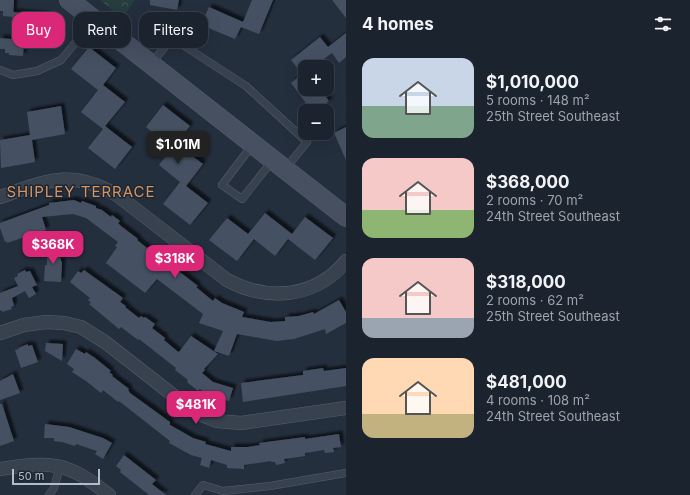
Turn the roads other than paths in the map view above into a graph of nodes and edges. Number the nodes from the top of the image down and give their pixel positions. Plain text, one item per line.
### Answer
1 (69, 0) edge
2 (84, 12) edge
3 (73, 45) edge
4 (130, 48) edge
5 (151, 64) junction
6 (0, 70) edge
7 (253, 144) junction
8 (279, 165) junction
9 (0, 197) edge
10 (346, 217) edge
11 (346, 261) edge
12 (0, 333) edge
13 (346, 408) edge
14 (60, 466) junction
15 (0, 469) edge
16 (346, 473) edge
17 (49, 495) edge
18 (109, 495) edge
19 (195, 495) edge

1 - 2 main road
3 - 6 lane
4 - 5 main road
5 - 7 main road
5 - 8 lane
7 - 8 main road
7 - 8 lane
8 - 10 main road
9 - 11 street
12 - 13 street
14 - 15 street
14 - 17 lane
14 - 18 street
16 - 19 lane

